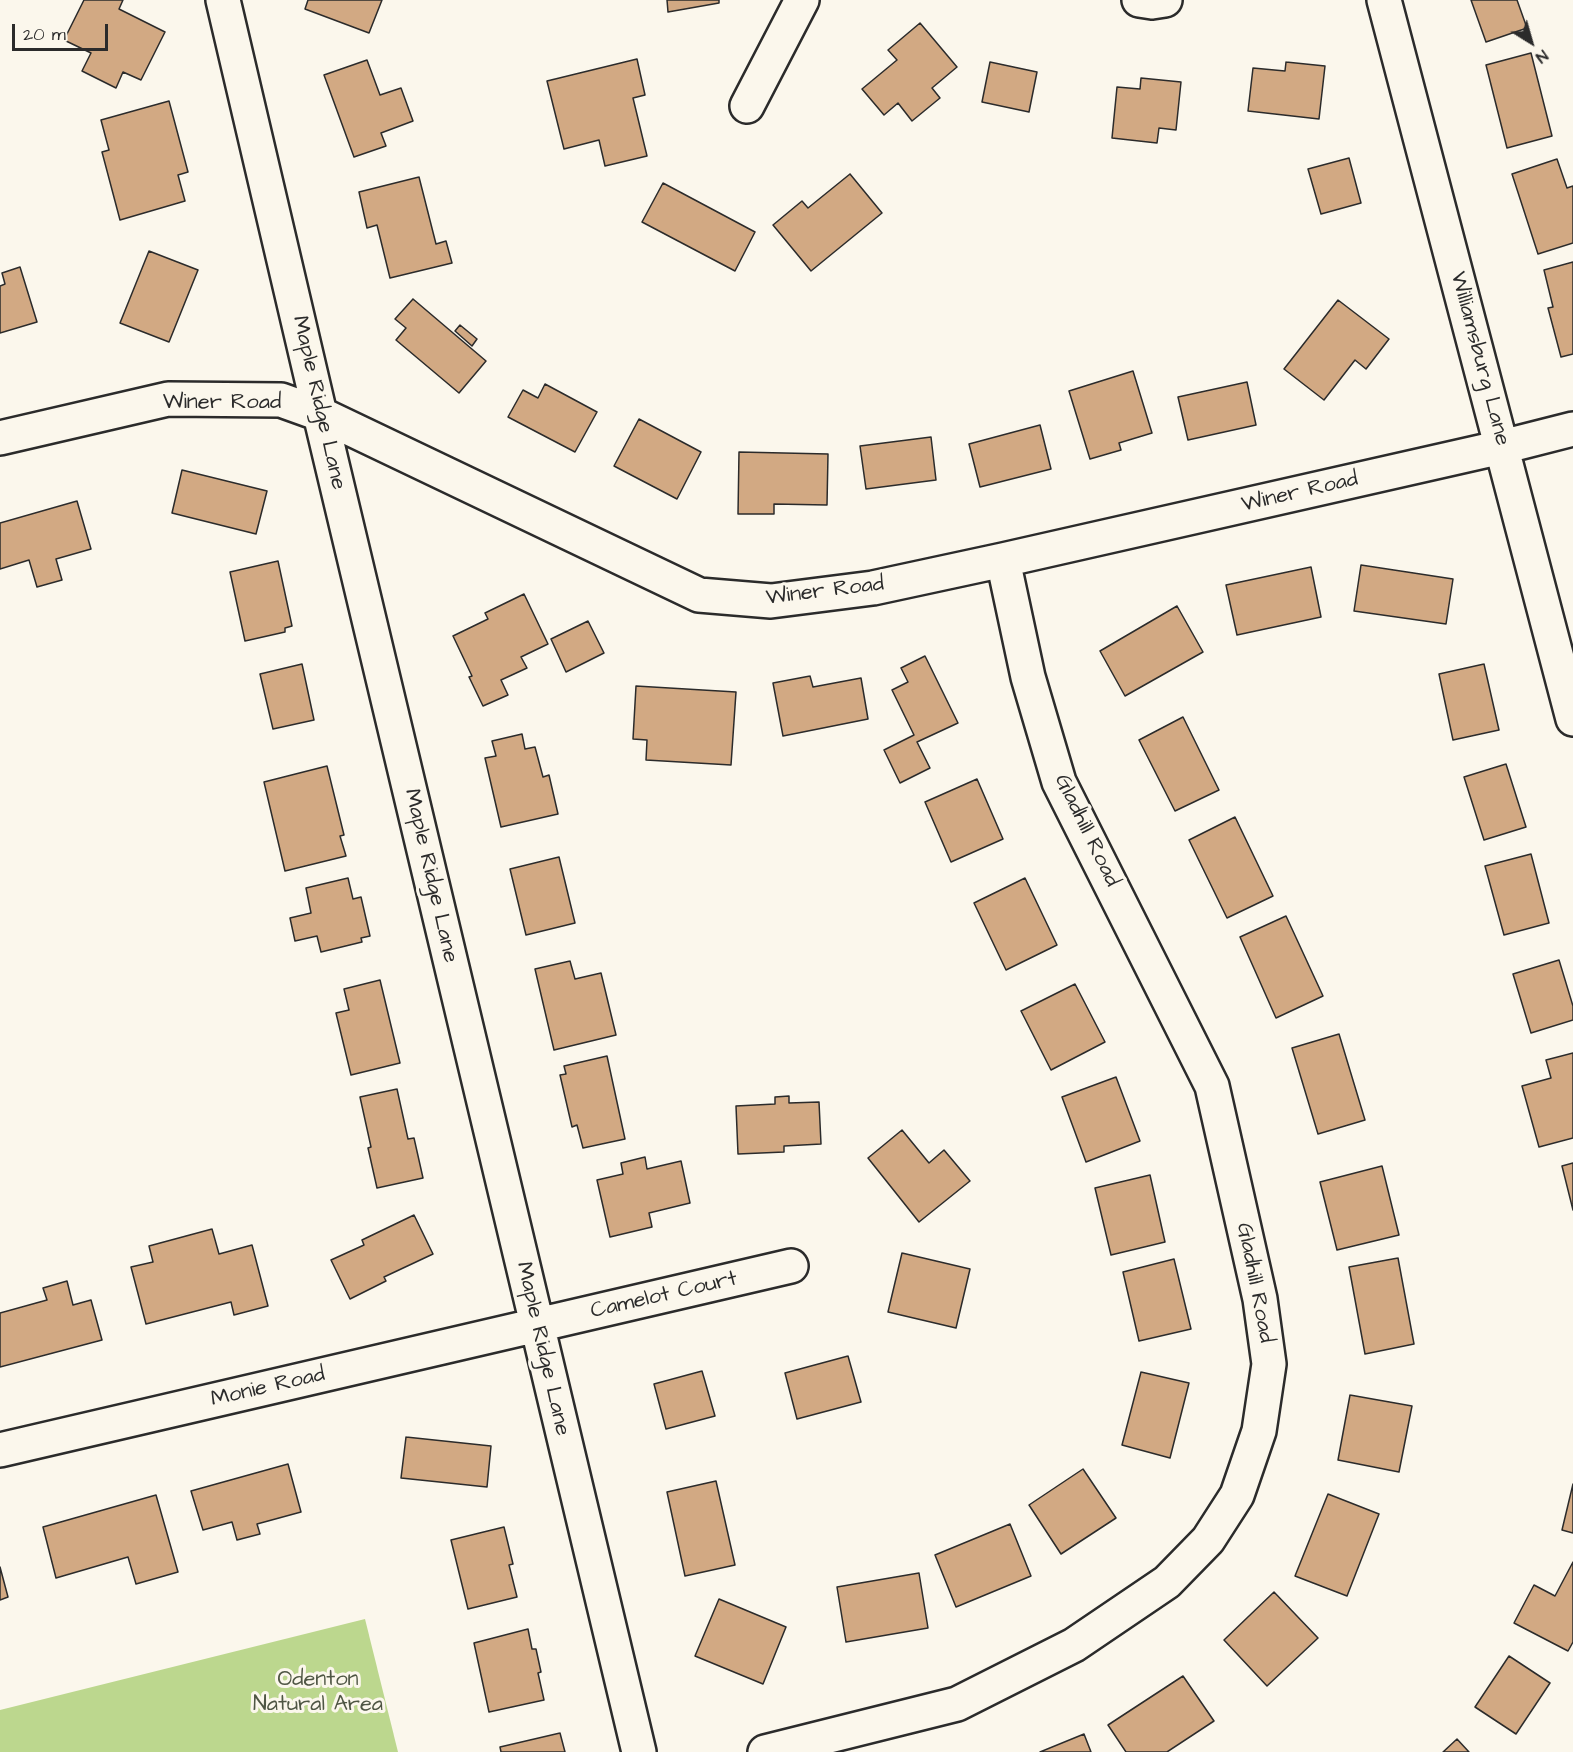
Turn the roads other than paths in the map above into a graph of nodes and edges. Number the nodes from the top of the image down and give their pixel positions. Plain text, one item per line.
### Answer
1 (223, 0) edge
2 (802, 0) edge
3 (1140, 0) edge
4 (1165, 0) edge
5 (1384, 0) edge
6 (747, 106) dead end
7 (320, 414) junction
8 (1573, 429) edge
9 (0, 438) edge
10 (1502, 447) junction
11 (1003, 560) junction
12 (1573, 719) edge
13 (791, 1266) dead end
14 (537, 1325) junction
15 (0, 1450) edge
16 (639, 1752) edge
17 (765, 1752) edge

1 - 7 street, Maple Ridge Lane
2 - 6 street
3 - 4 street
5 - 10 street, Williamsburg Lane
7 - 9 street, Winer Road
7 - 11 street, Winer Road
7 - 14 street, Maple Ridge Lane
8 - 10 street, Winer Road
10 - 11 street, Winer Road
10 - 12 street, Williamsburg Lane
11 - 17 street, Gladhill Road
13 - 14 street, Camelot Court
14 - 15 street, Monie Road
14 - 16 street, Maple Ridge Lane

